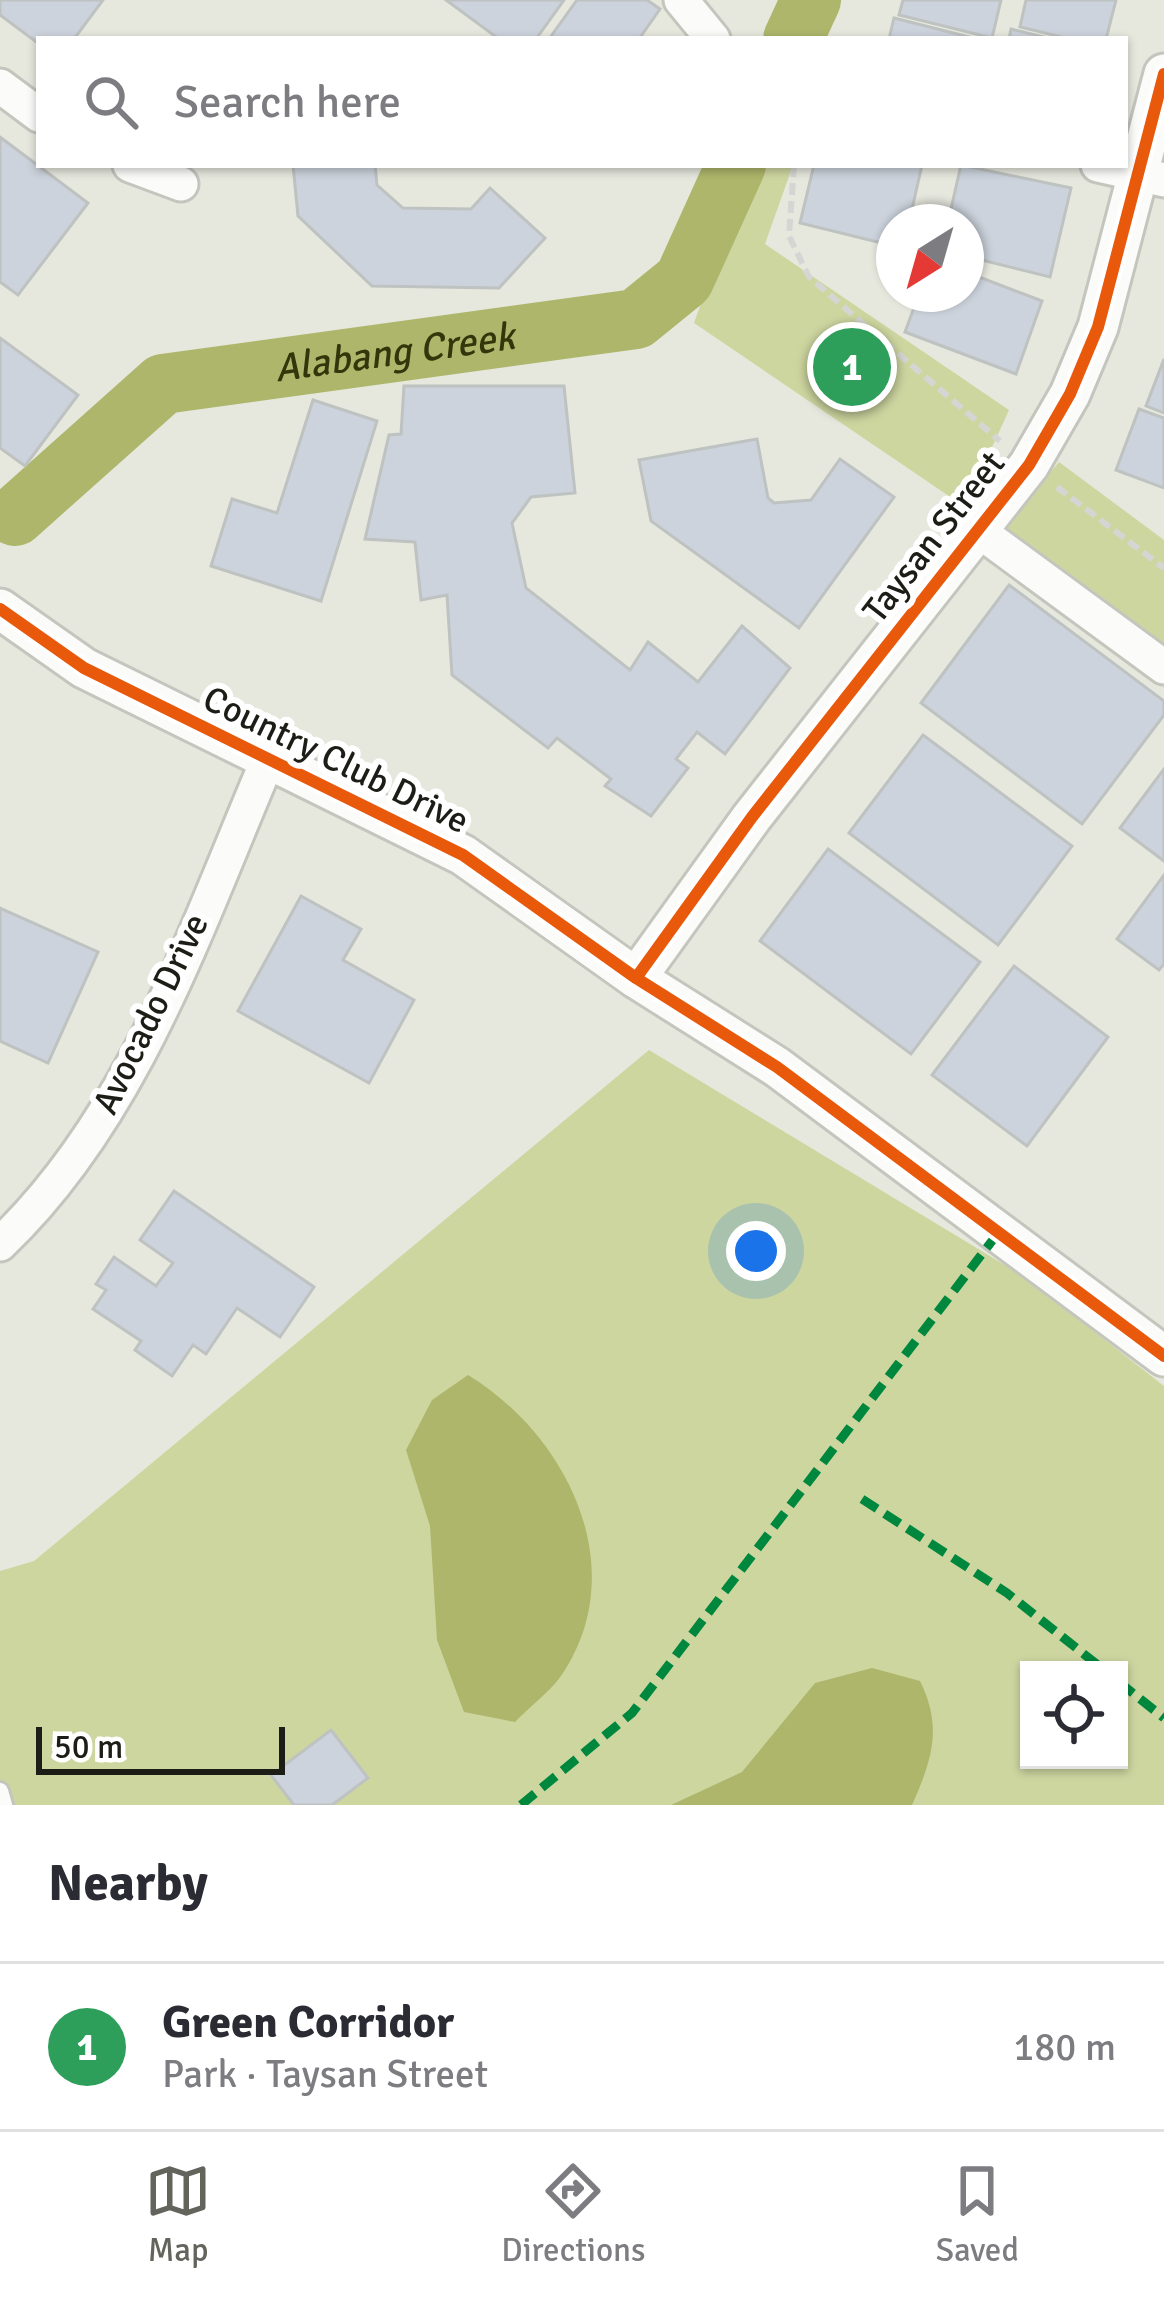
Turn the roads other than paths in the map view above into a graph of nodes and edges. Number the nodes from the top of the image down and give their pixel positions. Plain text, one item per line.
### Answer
1 (681, 0) edge
2 (711, 36) edge
3 (1164, 74) edge
4 (0, 86) edge
5 (36, 113) edge
6 (138, 168) edge
7 (1110, 168) edge
8 (1152, 178) edge
9 (181, 184) dead end
10 (979, 531) junction
11 (0, 609) edge
12 (1164, 667) edge
13 (267, 762) junction
14 (636, 978) junction
15 (0, 1244) edge
16 (1164, 1356) edge
17 (0, 1791) edge
18 (4, 1805) edge

1 - 2 street
3 - 8 street, Taysan Street
4 - 5 street
6 - 9 street
7 - 8 street
8 - 10 street, Taysan Street
10 - 12 street
10 - 14 street, Taysan Street
11 - 13 street, Country Club Drive
13 - 14 street, Country Club Drive
13 - 15 street, Avocado Drive
14 - 16 street, Country Club Drive
17 - 18 lane

